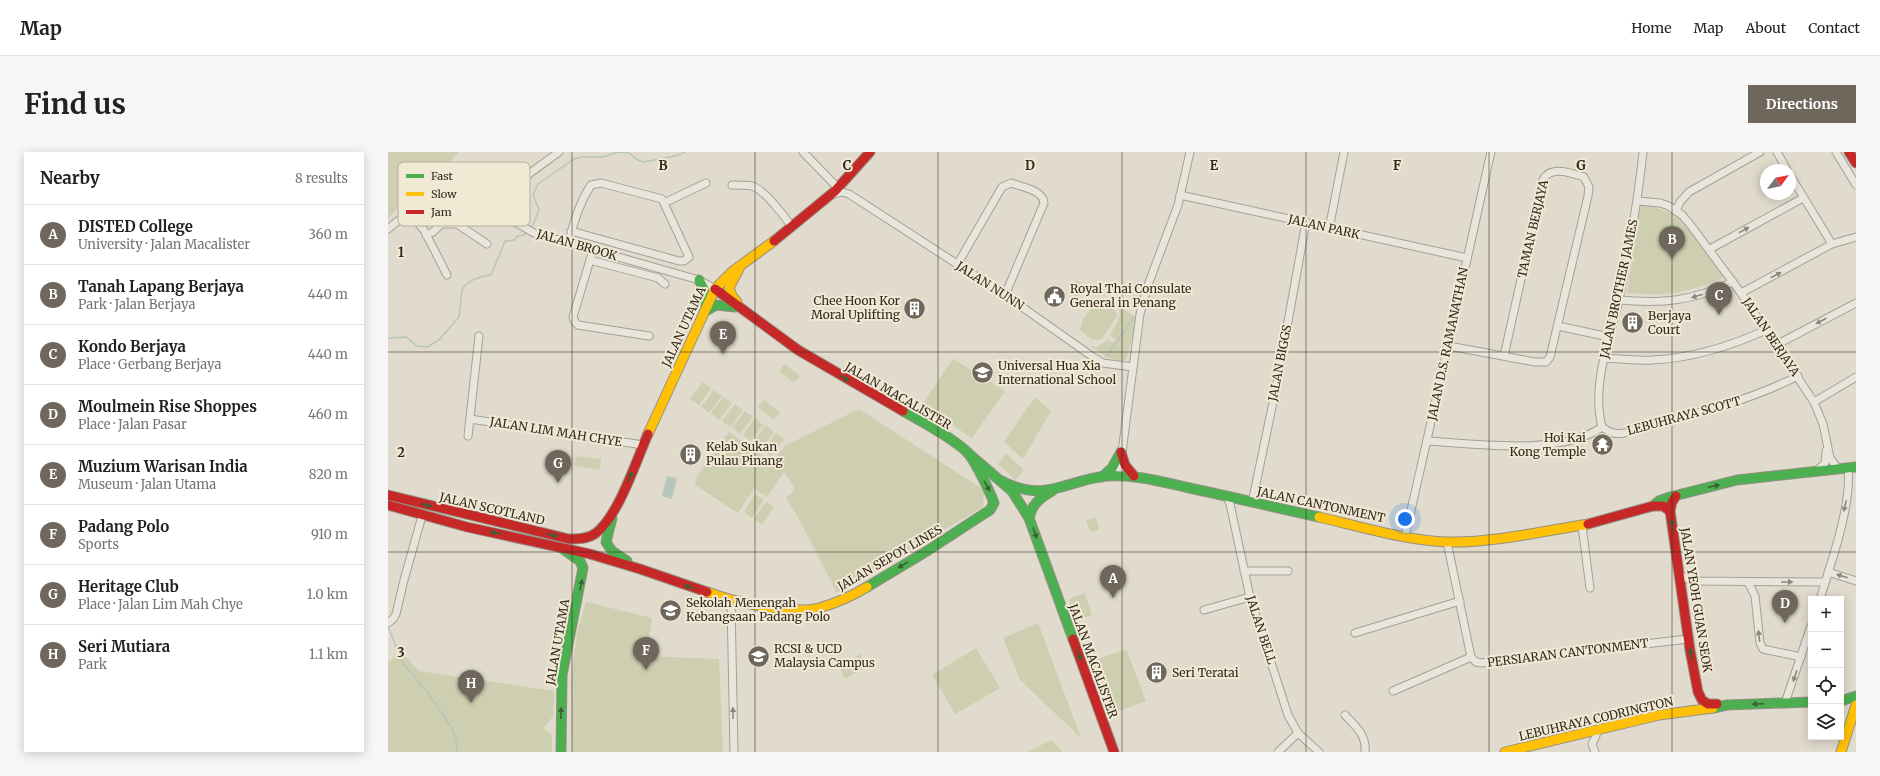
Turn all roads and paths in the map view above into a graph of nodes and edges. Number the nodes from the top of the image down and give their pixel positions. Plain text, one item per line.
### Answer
1 (559, 152) edge
2 (803, 152) edge
3 (870, 152) edge
4 (1190, 152) edge
5 (1344, 152) edge
6 (1491, 152) edge
7 (1643, 152) edge
8 (1760, 152) edge
9 (1778, 152) edge
10 (1836, 152) edge
11 (1849, 152) edge
12 (1856, 163) edge
13 (1784, 164) edge
14 (530, 173) edge
15 (845, 181) junction
16 (706, 183) dead end
17 (732, 185) dead end
18 (1796, 185) edge
19 (1856, 185) edge
20 (838, 188) junction
21 (1798, 188) junction
22 (831, 194) junction
23 (850, 194) junction
24 (1180, 195) junction
25 (1803, 198) junction
26 (1638, 201) junction
27 (1795, 202) junction
28 (664, 203) junction
29 (1676, 211) junction
30 (398, 220) edge
31 (1306, 222) junction
32 (421, 226) edge
33 (439, 226) edge
34 (459, 226) edge
35 (520, 226) edge
36 (792, 227) junction
37 (388, 229) edge
38 (1329, 229) junction
39 (572, 231) junction
40 (426, 235) junction
41 (1856, 237) edge
42 (569, 243) junction
43 (487, 244) dead end
44 (1832, 244) junction
45 (1710, 249) junction
46 (593, 250) junction
47 (1467, 258) junction
48 (590, 260) junction
49 (957, 265) junction
50 (741, 266) junction
51 (447, 275) dead end
52 (725, 277) junction
53 (699, 280) junction
54 (1733, 282) junction
55 (666, 284) dead end
56 (714, 289) junction
57 (1742, 293) junction
58 (1006, 295) junction
59 (1618, 300) junction
60 (1856, 303) edge
61 (737, 307) junction
62 (705, 309) junction
63 (748, 315) junction
64 (1558, 326) junction
65 (1766, 330) junction
66 (480, 336) dead end
67 (649, 336) dead end
68 (1609, 337) junction
69 (1776, 345) junction
70 (1449, 346) junction
71 (1504, 356) junction
72 (1604, 358) junction
73 (1133, 367) junction
74 (1798, 376) junction
75 (1856, 377) edge
76 (1814, 402) junction
77 (470, 418) junction
78 (1602, 427) junction
79 (468, 436) dead end
80 (1427, 441) junction
81 (643, 445) junction
82 (1827, 448) junction
83 (967, 452) junction
84 (1121, 452) junction
85 (1852, 467) edge
86 (1838, 469) junction
87 (1818, 470) junction
88 (1119, 475) junction
89 (1134, 476) junction
90 (1102, 477) junction
91 (1002, 481) junction
92 (1055, 490) junction
93 (388, 495) edge
94 (1676, 496) junction
95 (1227, 497) junction
96 (1252, 503) junction
97 (388, 505) edge
98 (1653, 506) junction
99 (1670, 511) junction
100 (612, 512) junction
101 (422, 516) junction
102 (1029, 518) junction
103 (1582, 526) junction
104 (1405, 536) junction
105 (590, 537) joint
106 (1447, 542) junction
107 (562, 548) junction
108 (590, 554) joint
109 (640, 569) junction
110 (1244, 571) junction
111 (1288, 571) dead end
112 (1828, 572) junction
113 (1679, 575) junction
114 (1856, 580) edge
115 (1748, 582) junction
116 (1762, 582) junction
117 (1825, 582) junction
118 (1590, 588) dead end
119 (1755, 596) junction
120 (1821, 596) edge
121 (1250, 597) junction
122 (731, 601) junction
123 (1460, 601) junction
124 (1204, 610) dead end
125 (390, 622) edge
126 (1809, 632) edge
127 (1355, 633) dead end
128 (1688, 639) junction
129 (1471, 657) junction
130 (1801, 657) junction
131 (1392, 691) dead end
132 (1698, 692) junction
133 (1856, 696) edge
134 (1844, 700) edge
135 (1808, 702) edge
136 (1785, 703) junction
137 (1856, 705) edge
138 (1727, 706) junction
139 (1682, 711) junction
140 (1345, 715) dead end
141 (1596, 730) junction
142 (1298, 733) junction
143 (561, 752) edge
144 (734, 752) edge
145 (1114, 752) edge
146 (1278, 752) edge
147 (1319, 752) edge
148 (1365, 752) edge
149 (1505, 752) edge
150 (1595, 752) edge
151 (1841, 752) edge

1 - 14 street
2 - 20 street
3 - 15 main road, JALAN UTAMA
4 - 24 street
5 - 38 street
6 - 47 street, JALAN D.S. RAMANATHAN
7 - 26 street, JALAN BROTHER JAMES
8 - 29 street
9 - 13 street
10 - 19 street
11 - 12 main road
15 - 20 main road, JALAN UTAMA
15 - 23 street
16 - 28 street
17 - 36 street
18 - 21 street
20 - 22 main road, JALAN UTAMA
21 - 25 street
21 - 27 street
22 - 23 street
22 - 36 main road, JALAN UTAMA
23 - 49 street, JALAN NUNN
24 - 31 street, JALAN PARK
24 - 73 street
25 - 27 street
25 - 44 street
26 - 29 street, JALAN BERJAYA
26 - 59 street, JALAN BROTHER JAMES
45 -> 27 street
28 - 39 street
28 - 39 street
29 - 45 street, JALAN BERJAYA
30 - 37 street, JALAN BROOK
31 - 38 street, JALAN PARK
31 - 96 street, JALAN BIGGS
32 - 40 street
33 - 40 street
34 - 43 street
35 - 42 street, JALAN BROOK
36 - 50 main road, JALAN UTAMA
38 - 47 street, JALAN PARK
39 - 42 street
40 - 51 street
41 - 44 street
42 - 46 street, JALAN BROOK
57 -> 44 street
45 - 54 street, JALAN BERJAYA
46 - 48 street
46 - 53 street, JALAN BROOK
47 - 70 street, JALAN D.S. RAMANATHAN
48 - 55 street
48 - 67 street
49 - 58 street, JALAN NUNN
49 - 58 street
50 - 52 main road, JALAN UTAMA
50 - 63 main road
52 - 53 main road
52 - 56 main road, JALAN UTAMA
53 - 56 street, JALAN BROOK
53 - 62 main road
54 - 57 street, JALAN BERJAYA
54 -> 59 street
56 - 61 main road, JALAN MACALISTER
56 - 62 main road, JALAN UTAMA
57 - 65 street, JALAN BERJAYA
58 - 73 street, JALAN NUNN
59 - 68 street, JALAN BROTHER JAMES
60 -> 69 street
61 - 62 main road
61 - 63 main road, JALAN MACALISTER
62 - 81 main road, JALAN UTAMA
63 -> 83 main road, JALAN MACALISTER
64 - 68 street
64 - 71 street, TAMAN BERJAYA
64 - 71 street, TAMAN BERJAYA
65 - 69 street, JALAN BERJAYA
65 - 72 street
66 - 77 street
68 - 72 street, JALAN BROTHER JAMES
69 - 74 street, JALAN BERJAYA
70 - 71 street, TAMAN BERJAYA
70 - 80 street, JALAN D.S. RAMANATHAN
72 - 78 street, JALAN BROTHER JAMES
73 - 84 street
74 - 76 street, JALAN BERJAYA
74 - 78 street, LEBUHRAYA SCOTT
75 - 76 street
76 - 82 street, JALAN BERJAYA
77 - 79 street
77 - 81 street, JALAN LIM MAH CHYE
78 - 80 street
80 - 104 street, JALAN D.S. RAMANATHAN
100 -> 81 main road, JALAN UTAMA
82 - 86 street, JALAN BERJAYA
82 - 87 street, JALAN BERJAYA
83 - 91 main road, JALAN MACALISTER
83 -> 122 main road, JALAN SEPOY LINES
84 - 88 street
84 - 89 main road
84 - 90 main road
85 - 86 main road, JALAN CANTONMENT
85 -> 112 street
86 - 87 main road, JALAN CANTONMENT
94 -> 87 main road, JALAN CANTONMENT
88 - 89 main road, JALAN CANTONMENT
88 - 90 main road, JALAN CANTONMENT
89 - 95 main road, JALAN CANTONMENT
90 - 92 main road, JALAN CANTONMENT
91 - 92 main road
91 - 102 main road, JALAN MACALISTER
92 - 102 main road
93 -> 105 main road, JALAN SCOTLAND
94 - 98 main road, JALAN CANTONMENT
94 - 99 main road
95 - 96 main road, JALAN CANTONMENT
95 - 110 street, JALAN BELL
96 - 104 main road, JALAN CANTONMENT
97 - 101 main road, JALAN SCOTLAND
98 - 99 main road
98 - 103 main road, JALAN CANTONMENT
113 -> 99 main road, JALAN YEOH GUAN SEOK
100 - 105 main road, JALAN UTAMA
100 - 109 main road
107 -> 101 main road, JALAN SCOTLAND
101 - 125 street
102 -> 145 main road, JALAN MACALISTER
103 - 106 main road, JALAN CANTONMENT
103 - 118 street
104 - 106 main road, JALAN CANTONMENT
106 - 123 street, PERSIARAN CANTONMENT
107 - 108 main road, JALAN SCOTLAND
143 -> 107 main road, JALAN UTAMA
108 - 109 main road, JALAN SEPOY LINES
122 -> 109 main road, JALAN SEPOY LINES
110 - 111 street
110 - 121 street, JALAN BELL
114 -> 112 street
112 - 117 street
113 - 115 street
113 - 128 main road, JALAN YEOH GUAN SEOK
115 - 116 street
115 - 119 street
116 -> 117 street
116 - 119 street
117 - 120 street
130 -> 119 street
121 - 124 street
121 - 142 street, JALAN BELL
144 -> 122 street
123 - 127 street
123 - 129 street, PERSIARAN CANTONMENT
126 - 130 street
128 - 129 street, PERSIARAN CANTONMENT
132 -> 128 main road, JALAN YEOH GUAN SEOK
129 - 131 street
130 -> 136 street
132 - 138 main road
132 - 139 main road
133 - 134 main road
135 - 136 main road, LEBUHRAYA CODRINGTON
136 -> 138 main road, LEBUHRAYA CODRINGTON
137 - 151 main road
138 - 139 main road, LEBUHRAYA CODRINGTON
139 - 141 main road, LEBUHRAYA CODRINGTON
140 - 148 street
141 - 149 main road, LEBUHRAYA CODRINGTON
141 - 150 street
142 - 146 street
142 - 147 street, JALAN BELL

